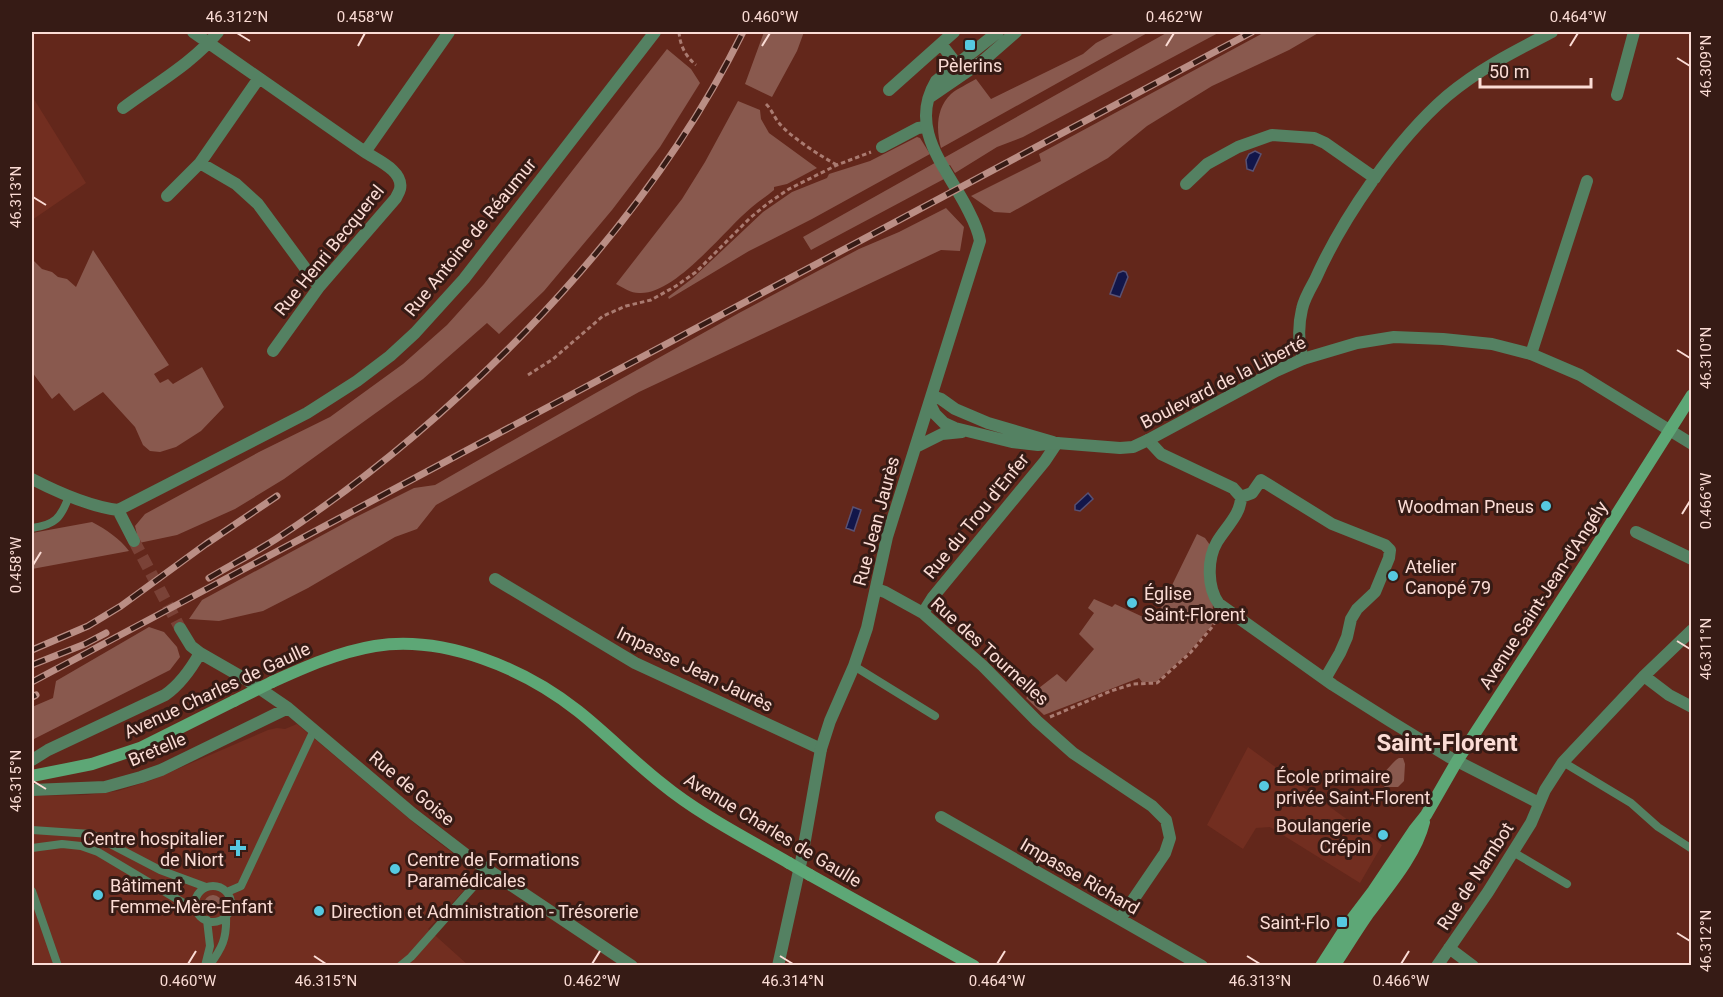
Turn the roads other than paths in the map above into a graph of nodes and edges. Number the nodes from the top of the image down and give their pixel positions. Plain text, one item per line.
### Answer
1 (193, 32) edge
2 (218, 32) edge
3 (449, 32) edge
4 (655, 32) edge
5 (954, 32) edge
6 (998, 32) edge
7 (1016, 32) edge
8 (1552, 32) edge
9 (1634, 32) edge
10 (210, 42) junction
11 (941, 44) junction
12 (961, 69) junction
13 (260, 78) junction
14 (889, 90) dead end
15 (1617, 95) dead end
16 (123, 108) dead end
17 (926, 127) junction
18 (882, 147) road end
19 (365, 152) junction
20 (200, 163) junction
21 (1376, 178) junction
22 (1587, 181) dead end
23 (1186, 184) dead end
24 (167, 196) dead end
25 (319, 287) junction
26 (273, 351) dead end
27 (1531, 354) junction
28 (1304, 359) junction
29 (1692, 396) edge
30 (931, 400) junction
31 (1669, 431) junction
32 (967, 432) junction
33 (1149, 440) junction
34 (1057, 443) junction
35 (1692, 444) edge
36 (916, 447) junction
37 (32, 479) edge
38 (69, 496) junction
39 (1241, 497) junction
40 (118, 510) junction
41 (32, 528) edge
42 (1636, 532) dead end
43 (134, 541) tunnel mouth
44 (1692, 559) edge
45 (495, 579) dead end
46 (876, 589) junction
47 (923, 613) junction
48 (180, 628) tunnel mouth
49 (1692, 630) edge
50 (200, 653) junction
51 (854, 666) junction
52 (1644, 676) junction
53 (1325, 679) junction
54 (1692, 707) edge
55 (288, 708) junction
56 (935, 716) dead end
57 (314, 730) junction
58 (821, 749) junction
59 (32, 760) edge
60 (1457, 761) junction
61 (1563, 762) junction
62 (32, 776) edge
63 (32, 790) edge
64 (1539, 803) junction
65 (1426, 815) junction
66 (941, 817) dead end
67 (32, 830) edge
68 (32, 848) edge
69 (1692, 849) edge
70 (1513, 852) junction
71 (489, 869) junction
72 (1567, 884) dead end
73 (206, 888) junction
74 (32, 891) edge
75 (227, 892) junction
76 (197, 911) junction
77 (226, 916) junction
78 (1120, 919) junction
79 (207, 920) junction
80 (1449, 948) junction
81 (58, 966) edge
82 (207, 966) edge
83 (400, 966) edge
84 (633, 966) edge
85 (778, 966) edge
86 (974, 966) edge
87 (1202, 966) edge
88 (1321, 966) edge
89 (1335, 966) edge
90 (1437, 966) edge
91 (1473, 966) edge

1 - 10 street
2 - 10 street
3 - 19 street
4 - 40 street, Rue Antoine de Réaumur
5 - 11 street
6 - 12 street, Rue Jean Jaurès
7 - 12 street, Rue Jean Jaurès
8 - 21 street
9 - 15 street
10 - 13 street
10 - 16 street
11 - 12 street
11 - 14 street
12 - 17 street, Rue Jean Jaurès
13 - 19 street
13 - 20 street
17 - 18 street
17 - 30 street, Rue Jean Jaurès
19 - 25 street, Rue Henri Becquerel
20 - 24 street
20 - 25 street
21 - 23 street
21 - 28 street
22 - 27 street
25 - 26 street, Rue Henri Becquerel
27 - 28 street, Boulevard de la Liberté
27 - 31 street, Boulevard de la Liberté
28 - 33 street, Boulevard de la Liberté
29 - 31 main road, Avenue Saint-Jean-d'Angély
30 - 32 street, Boulevard de la Liberté
30 - 34 street, Boulevard de la Liberté
30 - 36 street, Rue Jean Jaurès
31 - 35 street, Boulevard de la Liberté
31 - 60 main road, Avenue Saint-Jean-d'Angély
32 - 34 street, Boulevard de la Liberté
32 - 36 street, Boulevard de la Liberté
33 - 34 street, Boulevard de la Liberté
33 - 39 street
34 - 47 street, Rue du Trou d'Enfer
36 - 46 street, Rue Jean Jaurès
37 - 38 street
38 - 40 street
38 - 41 lane
39 - 53 street
39 - 53 street
40 - 43 street
42 - 44 street
45 - 58 street, Impasse Jean Jaurès
46 - 47 street, Rue des Tournelles
46 - 51 street, Rue Jean Jaurès
47 - 78 street, Rue des Tournelles
48 - 50 street, Rue de Goise
49 - 52 street, Rue de Nambot
50 - 55 street, Rue de Goise
50 - 59 street
51 - 56 lane
51 - 58 street, Rue Jean Jaurès
52 - 54 street
52 - 61 street, Rue de Nambot
53 - 60 street
55 - 57 street, Rue de Goise
55 - 63 street, Bretelle
57 - 71 street, Rue de Goise
57 - 75 lane
58 - 85 street, Rue Jean Jaurès
60 - 64 street
60 - 65 main road, Avenue Saint-Jean-d'Angély
61 - 64 street, Rue de Nambot
61 - 69 lane
62 - 86 main road, Avenue Charles de Gaulle, bridge
64 - 70 street, Rue de Nambot
65 - 88 main road, Avenue Saint-Jean-d'Angély
65 - 89 main road, Avenue Saint-Jean-d'Angély
66 - 78 street, Impasse Richard
67 - 73 lane
68 - 76 lane
70 - 72 lane
70 - 80 street, Rue de Nambot
71 - 83 lane
71 - 84 street, Rue de Goise
73 - 75 lane
73 - 76 lane
74 - 81 lane
75 - 77 lane
76 - 79 lane
77 - 79 lane
77 - 82 lane
78 - 87 street, Impasse Richard
79 - 82 lane
80 - 90 street, Rue de Nambot
80 - 91 street

